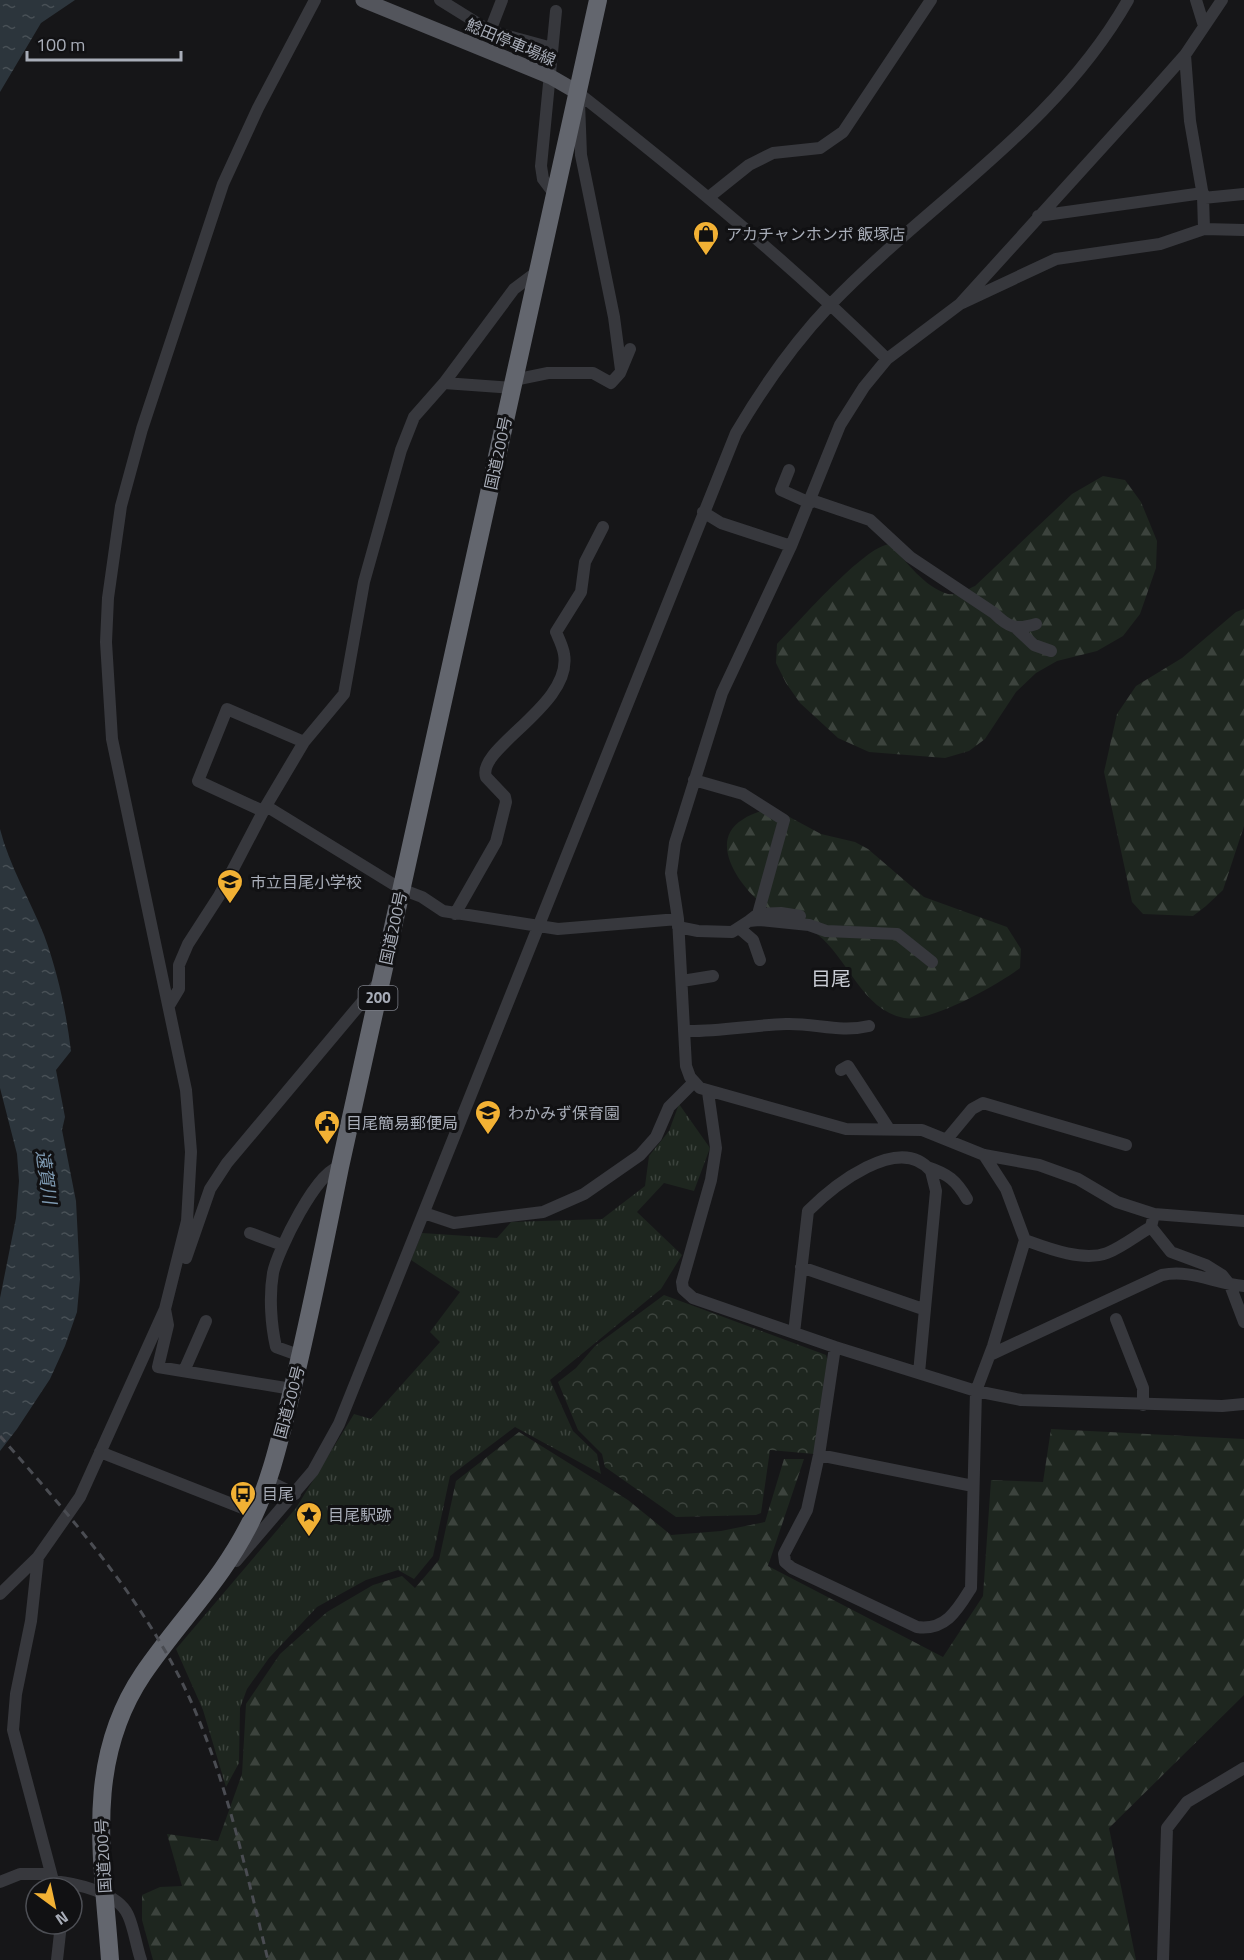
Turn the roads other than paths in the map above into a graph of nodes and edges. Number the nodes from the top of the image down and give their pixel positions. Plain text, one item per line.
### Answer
1 (315, 0) edge
2 (363, 0) edge
3 (440, 0) edge
4 (502, 0) edge
5 (598, 0) edge
6 (931, 0) edge
7 (1128, 0) edge
8 (1196, 0) edge
9 (1222, 0) edge
10 (556, 10) dead end
11 (1204, 26) junction
12 (490, 31) junction
13 (552, 48) junction
14 (1185, 55) junction
15 (551, 77) junction
16 (577, 92) junction
17 (1244, 194) edge
18 (555, 195) junction
19 (1203, 195) junction
20 (709, 196) junction
21 (1038, 216) junction
22 (1204, 229) junction
23 (1244, 230) edge
24 (538, 271) junction
25 (831, 304) junction
26 (960, 304) junction
27 (630, 349) dead end
28 (887, 359) junction
29 (621, 370) junction
30 (444, 383) junction
31 (513, 384) junction
32 (789, 470) dead end
33 (810, 501) junction
34 (703, 512) junction
35 (603, 527) dead end
36 (791, 546) junction
37 (1036, 624) dead end
38 (1017, 629) junction
39 (1051, 651) dead end
40 (304, 742) junction
41 (694, 780) junction
42 (265, 808) junction
43 (401, 889) junction
44 (455, 914) junction
45 (800, 916) dead end
46 (749, 921) junction
47 (678, 923) junction
48 (538, 926) junction
49 (760, 960) dead end
50 (932, 962) dead end
51 (713, 976) dead end
52 (383, 977) junction
53 (682, 981) junction
54 (170, 1004) junction
55 (869, 1026) dead end
56 (684, 1031) junction
57 (841, 1070) dead end
58 (693, 1083) junction
59 (708, 1092) junction
60 (889, 1129) junction
61 (947, 1139) junction
62 (1126, 1145) dead end
63 (984, 1155) junction
64 (340, 1167) junction
65 (927, 1167) junction
66 (967, 1199) dead end
67 (424, 1213) junction
68 (1153, 1220) junction
69 (1244, 1221) edge
70 (250, 1233) dead end
71 (1025, 1240) junction
72 (282, 1245) junction
73 (801, 1267) junction
74 (173, 1280) junction
75 (1230, 1285) junction
76 (1244, 1286) edge
77 (165, 1309) junction
78 (923, 1309) junction
79 (1116, 1319) dead end
80 (1244, 1322) edge
81 (202, 1324) dead end
82 (794, 1333) junction
83 (835, 1347) junction
84 (990, 1354) junction
85 (301, 1356) junction
86 (184, 1371) junction
87 (919, 1373) junction
88 (292, 1389) junction
89 (976, 1391) junction
90 (1244, 1404) edge
91 (1143, 1405) junction
92 (100, 1452) junction
93 (819, 1455) junction
94 (266, 1480) junction
95 (973, 1486) junction
96 (295, 1494) junction
97 (255, 1513) junction
98 (38, 1557) junction
99 (214, 1584) junction
100 (0, 1594) edge
101 (1244, 1768) edge
102 (29, 1876) edge
103 (52, 1876) edge
104 (0, 1882) edge
105 (84, 1885) edge
106 (105, 1895) junction
107 (60, 1936) edge
108 (57, 1960) edge
109 (110, 1960) edge
110 (141, 1960) edge
111 (1163, 1960) edge

1 - 54 street
2 - 15 main road, 鯰田停車場線
3 - 12 street
4 - 12 street
5 - 16 highway, 国道200号 / 200
6 - 20 street
7 - 25 street
8 - 11 street
9 - 11 street
10 - 13 street
11 - 14 street
12 - 13 street
13 - 15 street
14 - 19 street
14 - 21 street
15 - 16 main road, 鯰田停車場線
15 - 18 street
16 - 18 highway, 国道200号 / 200
16 - 20 street
16 - 29 street
17 - 19 street
18 - 24 highway, 国道200号 / 200
19 - 21 street
19 - 22 street
20 - 25 street
21 - 26 street
22 - 23 street
22 - 26 street
24 - 30 street
24 - 31 highway, 国道200号 / 200
25 - 28 street
25 - 34 street
26 - 28 street
27 - 29 street
28 - 33 street
29 - 31 street
30 - 31 street
30 - 40 street
31 - 43 highway, 国道200号 / 200
32 - 33 street
33 - 36 street
33 - 38 street
34 - 36 street
34 - 48 street
35 - 44 street
36 - 41 street
37 - 38 street
38 - 39 street
40 - 42 street
40 - 42 street
41 - 46 street
41 - 47 street
42 - 43 street
42 - 54 street
43 - 44 street
43 - 52 highway, 国道200号 / 200
44 - 48 street
45 - 46 street
46 - 47 street
46 - 49 street
46 - 50 street
47 - 48 street
47 - 53 street
48 - 67 street
51 - 53 street
52 - 64 highway, 国道200号 / 200
52 - 74 street
53 - 56 street
54 - 74 street
55 - 56 street
56 - 58 street
57 - 60 street
58 - 59 street
58 - 67 street
59 - 60 street
59 - 82 street
60 - 61 street
61 - 62 street
61 - 63 street
63 - 68 street
63 - 71 street
64 - 72 street
64 - 85 highway, 国道200号 / 200
65 - 66 street
65 - 73 street
65 - 78 street
67 - 96 street
68 - 69 street
68 - 71 street
68 - 75 street
70 - 72 street
71 - 84 street
72 - 85 street
73 - 78 street
73 - 82 street
74 - 77 street
75 - 76 street
75 - 80 street
75 - 84 street
77 - 86 street
77 - 92 street
78 - 87 street
79 - 91 street
81 - 86 street
82 - 83 street
83 - 87 street
83 - 93 street
84 - 89 street
85 - 88 highway, 国道200号 / 200
86 - 88 street
87 - 89 street
88 - 94 highway, 国道200号 / 200
89 - 91 street
89 - 95 street
90 - 91 street
92 - 97 street
92 - 98 street
93 - 95 street
93 - 95 street
94 - 96 street
94 - 97 highway, 国道200号 / 200
96 - 99 street
97 - 99 highway, 国道200号 / 200
98 - 100 street
98 - 103 street
99 - 106 highway, 国道200号 / 200
101 - 111 street
102 - 104 street
105 - 106 street
106 - 109 highway, 国道200号 / 200
106 - 110 street
107 - 108 street

